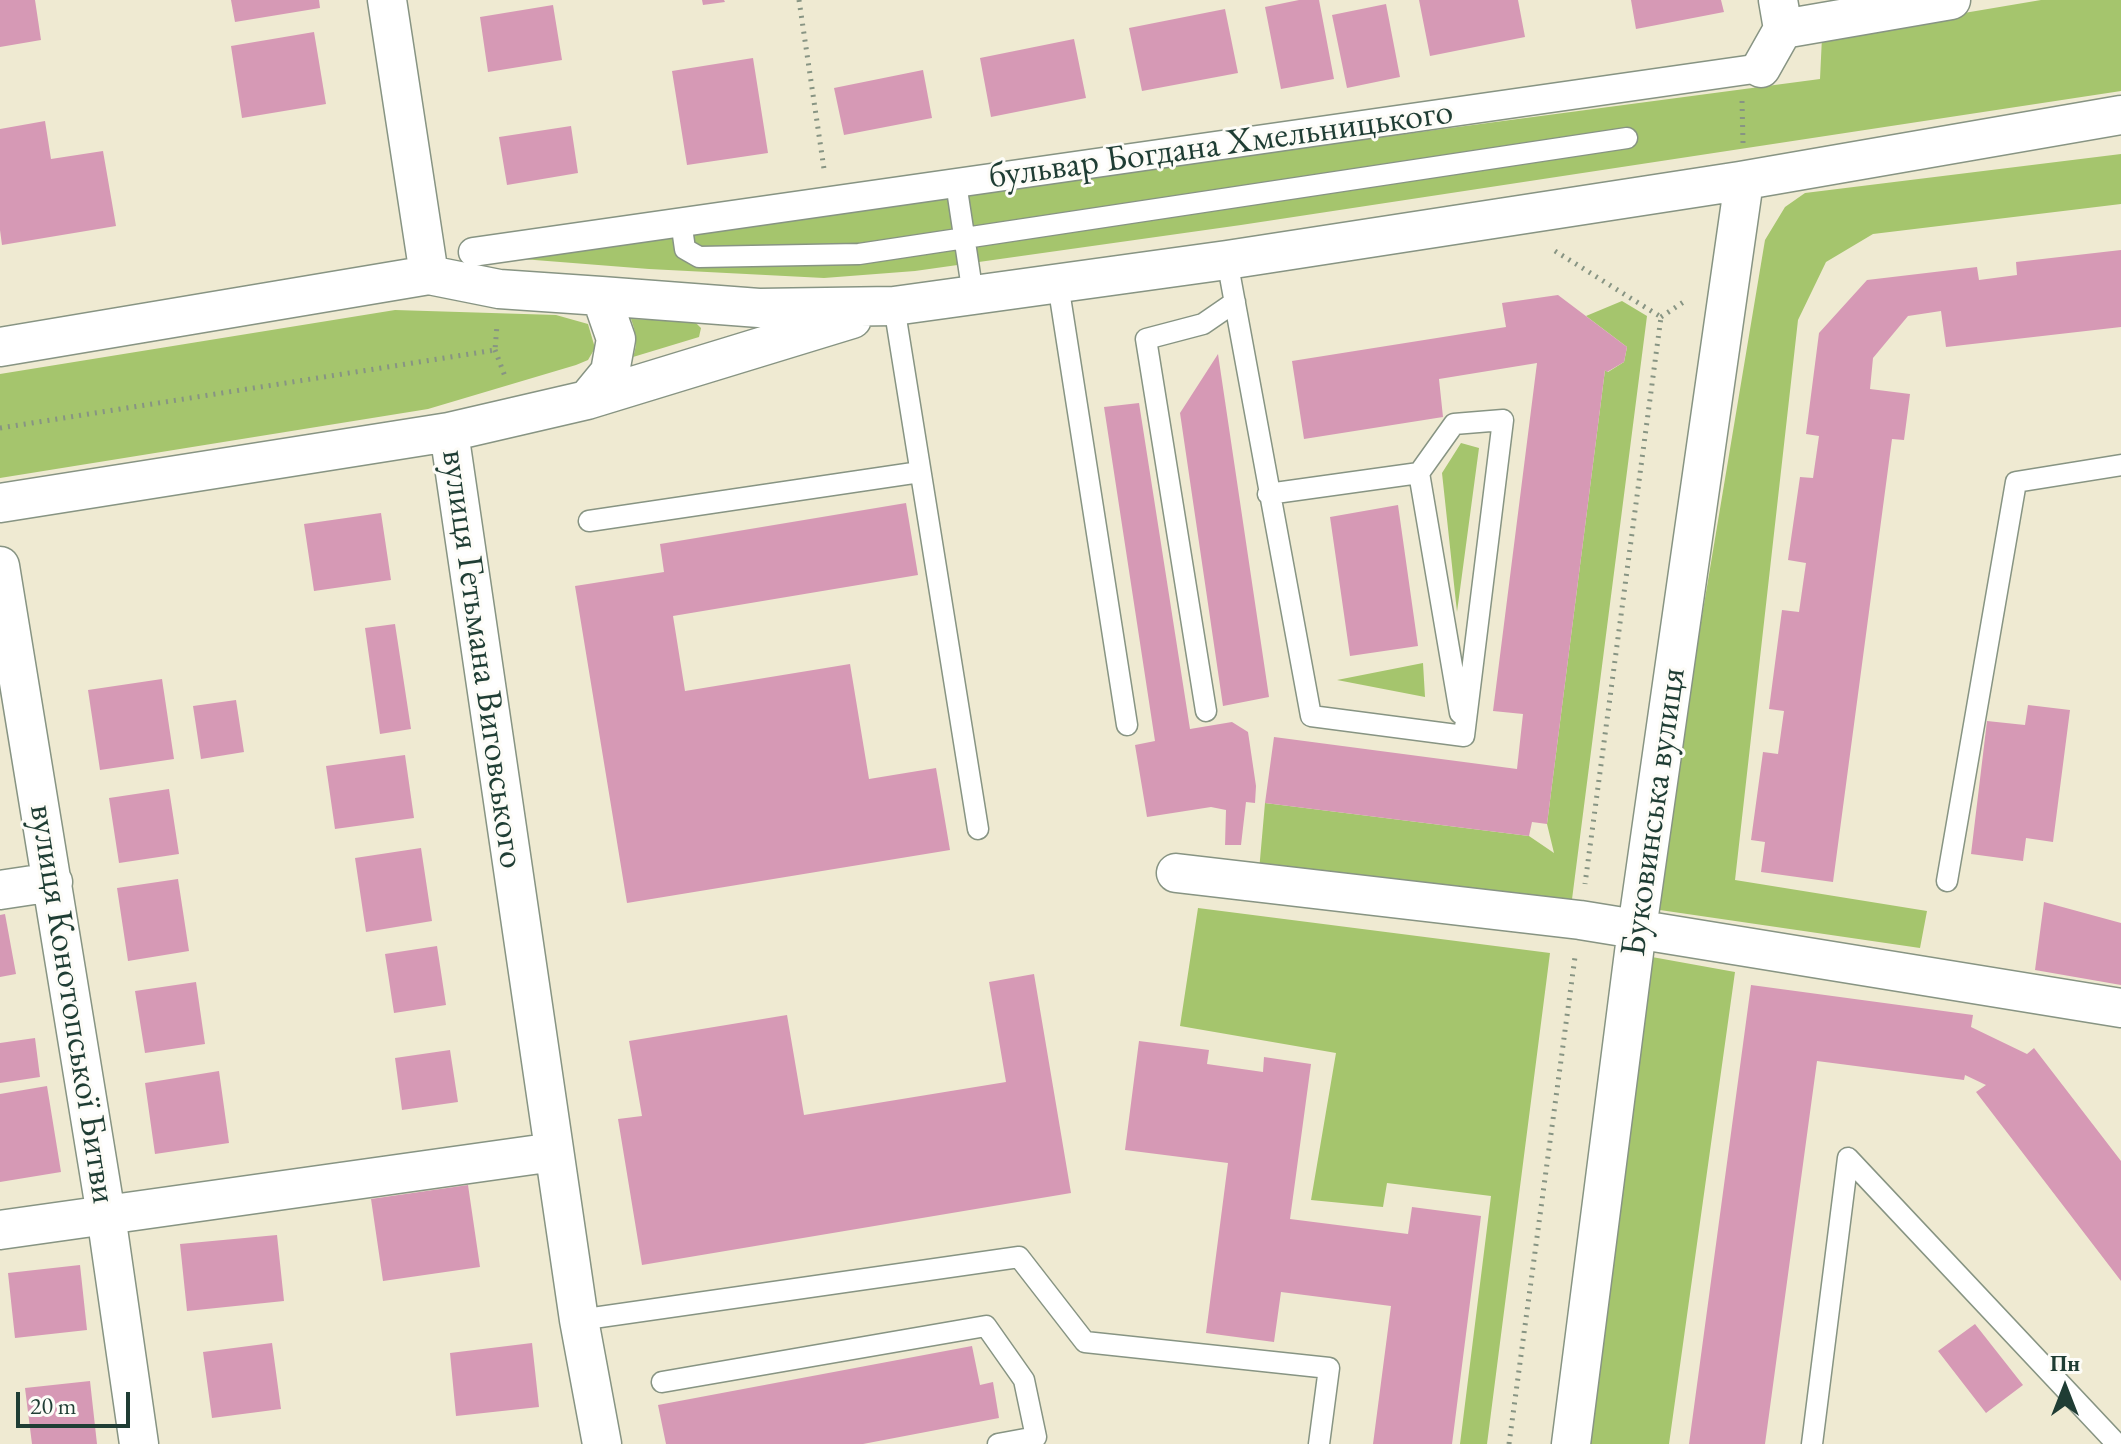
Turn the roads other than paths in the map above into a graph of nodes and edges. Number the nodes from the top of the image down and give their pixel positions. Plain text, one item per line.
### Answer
1 (387, 0) edge
2 (1951, 0) edge
3 (1780, 14) edge
4 (1761, 68) joint
5 (2121, 115) edge
6 (1627, 138) dead end
7 (1744, 181) junction
8 (956, 183) junction
9 (681, 221) junction
10 (965, 238) junction
11 (473, 252) dead end
12 (1227, 260) junction
13 (429, 275) junction
14 (1058, 284) junction
15 (973, 295) junction
16 (601, 296) junction
17 (1235, 302) junction
18 (894, 306) junction
19 (0, 347) edge
20 (587, 400) junction
21 (449, 432) junction
22 (2121, 465) edge
23 (920, 472) junction
24 (1419, 473) junction
25 (1268, 494) junction
26 (0, 503) edge
27 (589, 521) dead end
28 (0, 566) edge
29 (1206, 711) dead end
30 (1127, 725) dead end
31 (1464, 736) junction
32 (978, 829) dead end
33 (1176, 873) dead end
34 (1947, 881) dead end
35 (53, 882) junction
36 (0, 890) edge
37 (1637, 929) junction
38 (2121, 1008) edge
39 (554, 1152) junction
40 (106, 1215) junction
41 (0, 1230) edge
42 (579, 1320) junction
43 (662, 1382) dead end
44 (2119, 1443) edge
45 (139, 1444) edge
46 (602, 1444) edge
47 (998, 1444) edge
48 (1319, 1444) edge
49 (1571, 1444) edge
50 (1812, 1444) edge

1 - 13 street
2 - 3 street
3 - 4 street
4 - 8 street, бульвар Богдана Хмельницького
5 - 7 street
6 - 10 lane
7 - 12 street
7 - 37 street, Буковинська вулиця
8 - 9 street, бульвар Богдана Хмельницького
8 - 10 lane
9 - 10 lane
9 - 11 street, бульвар Богдана Хмельницького
10 - 15 lane
12 - 14 street
12 - 17 lane
13 - 16 street
13 - 19 street
14 - 15 street
14 - 30 lane
15 - 18 street
16 - 18 street
16 - 20 street
17 - 25 lane
17 - 29 lane
18 - 20 street, вулиця Гетьмана Виговського
18 - 23 lane
20 - 21 street, вулиця Гетьмана Виговського
21 - 26 street
21 - 39 street, вулиця Гетьмана Виговського
22 - 34 lane
23 - 27 lane
23 - 32 lane
24 - 25 lane
24 - 31 lane
24 - 31 lane
25 - 31 lane
28 - 35 street, вулиця Конотопської Битви
33 - 37 street
35 - 36 street
35 - 40 street, вулиця Конотопської Битви
37 - 38 street
37 - 49 street, Буковинська вулиця
39 - 40 street
39 - 42 street, вулиця Гетьмана Виговського
40 - 41 street
40 - 45 street, вулиця Конотопської Битви
42 - 46 street, вулиця Гетьмана Виговського
42 - 48 lane
43 - 47 lane
44 - 50 lane

